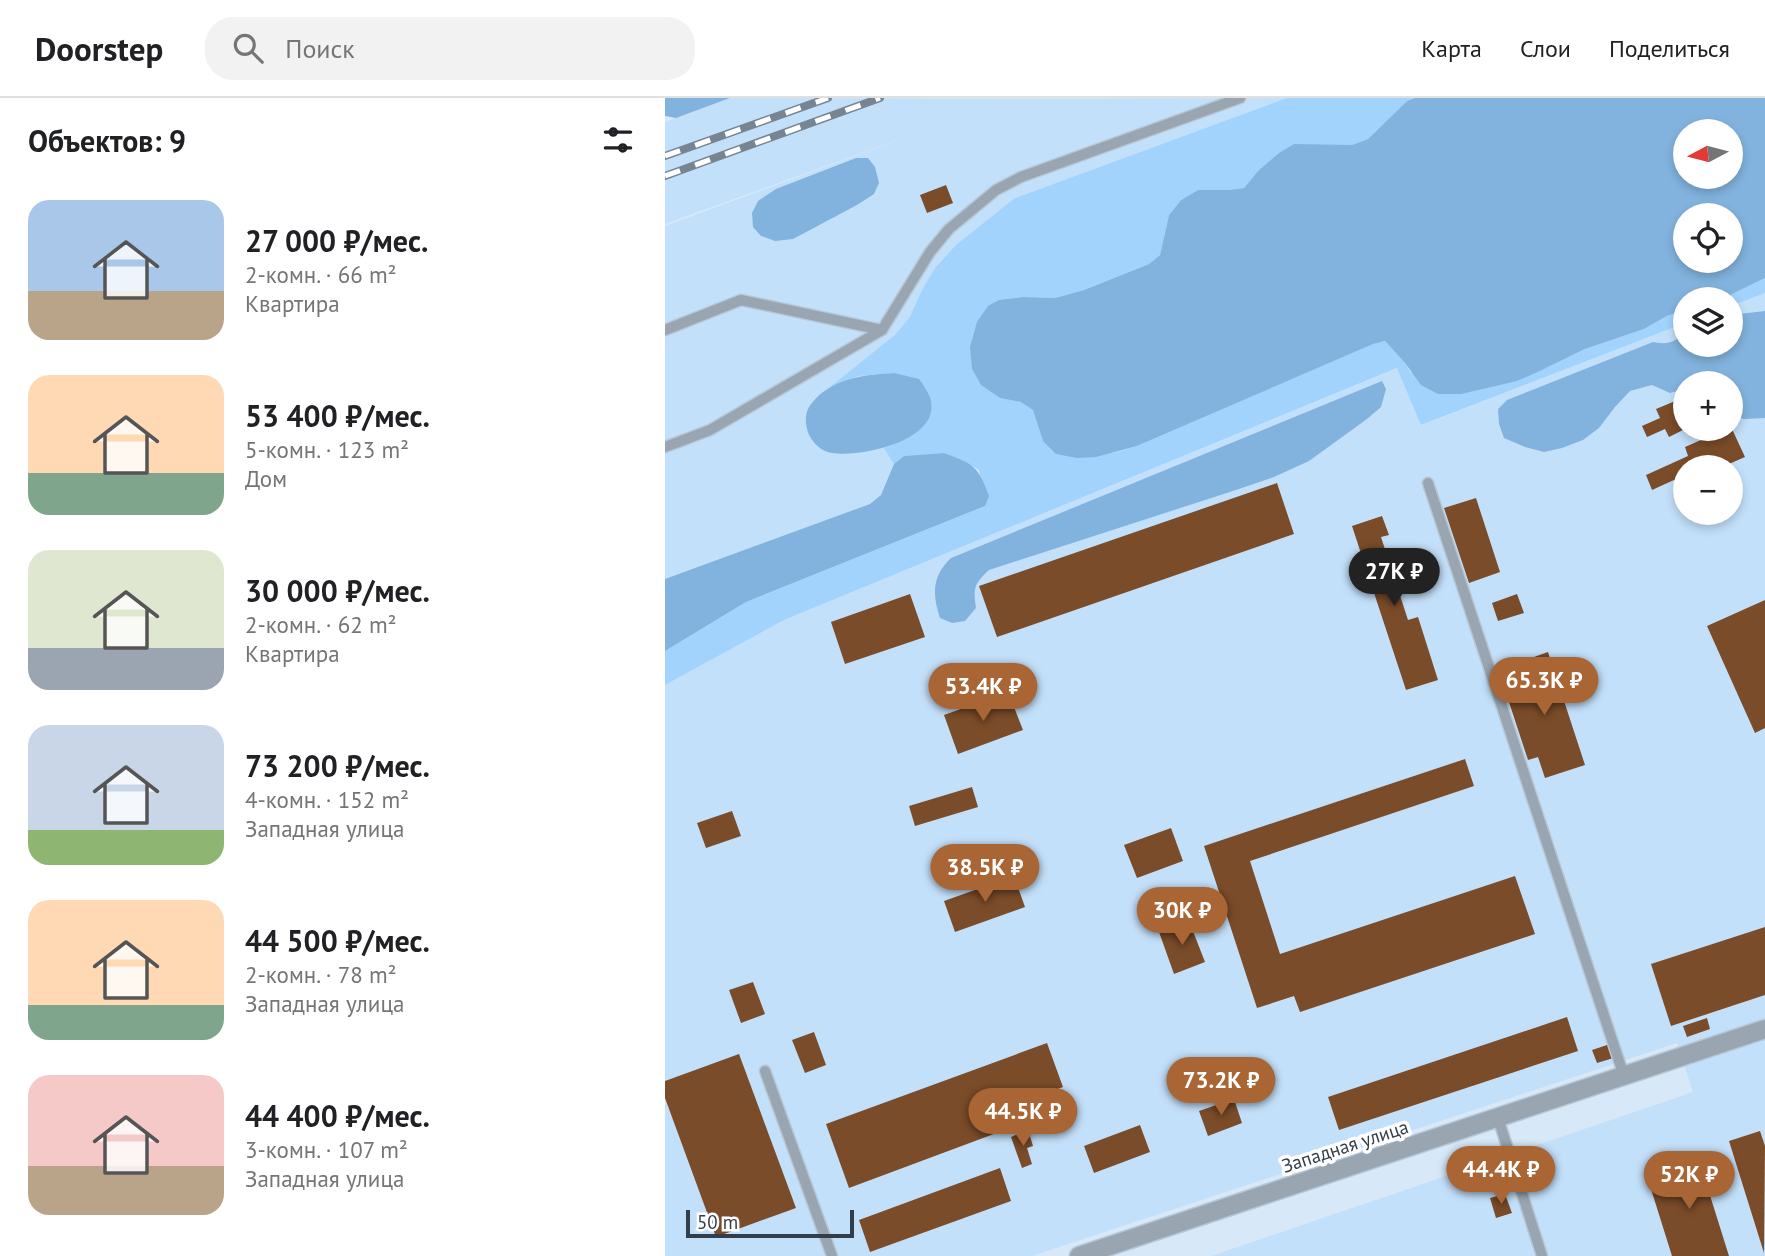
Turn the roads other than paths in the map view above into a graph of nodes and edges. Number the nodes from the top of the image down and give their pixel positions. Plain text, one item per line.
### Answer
1 (1240, 98) edge
2 (665, 330) edge
3 (882, 330) junction
4 (665, 447) edge
5 (1428, 483) dead end
6 (1765, 1029) edge
7 (765, 1071) dead end
8 (1623, 1076) junction
9 (1498, 1118) junction
10 (832, 1256) edge
11 (1079, 1256) edge
12 (1542, 1256) edge

1 - 3 lane
2 - 3 lane
3 - 4 lane
5 - 8 lane
6 - 8 street, Западная улица
7 - 10 lane
8 - 9 street, Западная улица
9 - 11 street, Западная улица
9 - 12 lane

